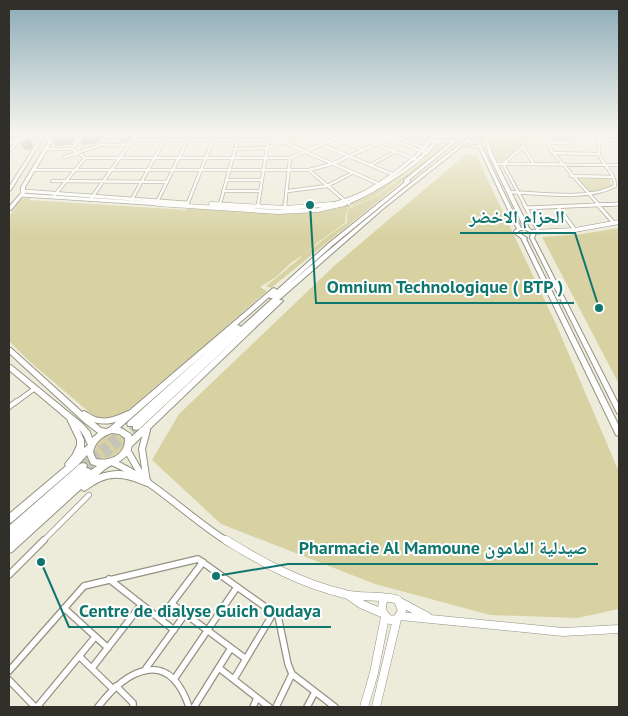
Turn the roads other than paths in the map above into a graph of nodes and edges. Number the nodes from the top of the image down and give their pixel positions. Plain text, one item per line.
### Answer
1 (23, 168) edge
2 (315, 168) edge
3 (342, 168) edge
4 (379, 168) edge
5 (396, 168) edge
6 (406, 168) edge
7 (422, 168) edge
8 (427, 168) edge
9 (433, 168) edge
10 (490, 168) edge
11 (497, 168) edge
12 (505, 168) edge
13 (565, 168) edge
14 (607, 168) edge
15 (33, 170) joint
16 (75, 170) junction
17 (112, 170) junction
18 (148, 170) junction
19 (174, 170) junction
20 (228, 170) junction
21 (263, 170) junction
22 (290, 170) junction
23 (309, 170) junction
24 (201, 171) junction
25 (353, 173) junction
26 (390, 173) junction
27 (396, 176) junction
28 (571, 176) junction
29 (613, 176) junction
30 (226, 180) junction
31 (262, 180) junction
32 (52, 182) dead end
33 (65, 182) junction
34 (103, 182) junction
35 (142, 182) junction
36 (167, 182) junction
37 (377, 183) junction
38 (327, 186) junction
39 (9, 190) edge
40 (223, 191) junction
41 (260, 191) junction
42 (288, 191) junction
43 (509, 192) junction
44 (518, 192) junction
45 (21, 193) junction
46 (57, 193) junction
47 (587, 193) junction
48 (396, 194) junction
49 (94, 196) junction
50 (53, 197) junction
51 (11, 199) dead end
52 (90, 200) junction
53 (131, 200) junction
54 (158, 200) junction
55 (345, 201) junction
56 (187, 204) junction
57 (220, 204) junction
58 (349, 204) junction
59 (619, 204) edge
60 (258, 206) junction
61 (599, 206) junction
62 (558, 207) junction
63 (286, 208) junction
64 (526, 208) junction
65 (9, 209) edge
66 (619, 222) edge
67 (614, 223) junction
68 (519, 229) junction
69 (574, 230) junction
70 (539, 232) junction
71 (530, 233) junction
72 (522, 238) junction
73 (317, 260) junction
74 (9, 350) edge
75 (9, 367) edge
76 (34, 389) junction
77 (150, 400) junction
78 (9, 407) edge
79 (619, 410) edge
80 (162, 411) junction
81 (73, 414) junction
82 (134, 426) tunnel mouth
83 (109, 431) junction
84 (619, 433) edge
85 (90, 446) junction
86 (128, 447) junction
87 (110, 462) junction
88 (56, 480) junction
89 (147, 482) junction
90 (69, 495) junction
91 (89, 495) dead end
92 (9, 520) edge
93 (9, 531) edge
94 (9, 542) edge
95 (9, 549) edge
96 (203, 562) junction
97 (9, 575) edge
98 (110, 579) junction
99 (236, 586) junction
100 (347, 594) junction
101 (384, 599) junction
102 (400, 602) junction
103 (172, 604) junction
104 (141, 605) junction
105 (64, 608) junction
106 (274, 612) junction
107 (186, 614) junction
108 (384, 615) junction
109 (399, 617) junction
110 (429, 617) junction
111 (412, 618) junction
112 (160, 619) junction
113 (619, 629) edge
114 (174, 630) junction
115 (208, 630) junction
116 (395, 632) junction
117 (95, 637) junction
118 (108, 648) junction
119 (231, 648) junction
120 (79, 656) junction
121 (246, 659) junction
122 (92, 668) junction
123 (219, 668) junction
124 (9, 671) edge
125 (144, 671) junction
126 (292, 674) junction
127 (174, 678) junction
128 (234, 679) junction
129 (9, 680) edge
130 (114, 687) junction
131 (315, 692) junction
132 (258, 698) junction
133 (36, 707) edge
134 (98, 707) edge
135 (133, 707) edge
136 (189, 707) edge
137 (194, 707) edge
138 (252, 707) edge
139 (269, 707) edge
140 (276, 707) edge
141 (307, 707) edge
142 (335, 707) edge
143 (364, 707) edge
144 (376, 707) edge

1 - 39 main road
2 - 23 street
3 - 25 street
4 - 26 street
5 - 26 street
6 - 27 street
7 - 48 main road
8 - 48 main road
9 - 48 main road
10 - 68 main road
11 - 43 main road
12 - 44 street
13 - 28 street
14 - 29 street
15 - 16 street
15 - 45 main road
16 - 17 street
16 - 33 street
17 - 18 street
17 - 34 street
18 - 19 street
18 - 35 street
19 - 24 street
19 - 36 street
20 - 21 street
20 - 24 street
20 - 30 street
21 - 22 street
21 - 31 street
22 - 23 street
22 - 42 street
23 - 38 street
24 - 56 street
25 - 37 street
25 - 38 street
26 - 27 street
26 - 37 street
27 - 58 street
28 - 29 street
28 - 47 street
29 - 47 street
30 - 31 street
30 - 40 street
31 - 41 street
32 - 33 street
33 - 34 street
33 - 46 street
34 - 35 street
34 - 49 street
35 - 36 street
35 - 53 street
36 - 54 street
37 - 55 street
38 - 42 street
38 - 55 street
39 - 45 main road
40 - 41 street
40 - 57 street
41 - 60 street
42 - 63 street
43 - 44 street
43 - 71 main road
44 - 47 street
44 - 64 street
45 - 46 street
45 - 50 street
45 - 51 main road
45 - 65 main road
46 - 49 street
46 - 50 street
47 - 61 street
48 - 73 main road
49 - 52 street
49 - 53 street
50 - 52 street
52 - 53 street
53 - 54 street
53 - 56 street
54 - 56 street
55 - 58 street
55 - 63 street
56 - 57 street
56 - 58 street
57 - 60 street
59 - 61 street
60 - 63 street
61 - 62 street
61 - 67 street
62 - 64 street
62 - 69 street
64 - 70 street
66 - 67 street
67 - 69 street
68 - 71 main road
68 - 72 main road
69 - 70 street
70 - 71 street
71 - 72 main road
71 - 79 main road
72 - 84 main road
73 - 77 main road
73 - 80 main road
73 - 82 main road
74 - 81 main road
75 - 76 main road
76 - 78 street
76 - 81 main road
77 - 81 main road
77 - 83 main road
80 - 86 main road
80 - 89 street
81 - 83 main road
81 - 85 main road
81 - 88 main road
83 - 85 main road
83 - 86 main road
85 - 87 main road
85 - 88 main road
86 - 87 main road
86 - 89 street
87 - 89 street
87 - 90 main road
88 - 92 main road
89 - 90 main road
89 - 100 street
90 - 95 main road
91 - 97 street
93 - 94 main road
96 - 98 street
96 - 99 street
96 - 103 street
98 - 104 street
98 - 105 street
99 - 106 street
99 - 115 street
100 - 101 street
100 - 108 street
101 - 102 street
101 - 108 street
102 - 109 street
102 - 110 street
103 - 107 street
103 - 112 street
104 - 112 street
104 - 118 street
105 - 117 street
105 - 124 street
106 - 121 street
106 - 126 street
107 - 114 street
107 - 115 street
108 - 109 street
108 - 143 street
109 - 111 street
109 - 116 street
110 - 111 street
110 - 113 street
111 - 116 street
112 - 114 street
114 - 125 street
115 - 119 street
115 - 127 street
116 - 144 street
117 - 118 street
117 - 120 street
118 - 122 street
119 - 121 street
119 - 123 street
120 - 122 street
120 - 133 street
121 - 128 street
122 - 130 street
123 - 128 street
123 - 137 street
125 - 127 street
125 - 130 street
126 - 131 street
126 - 140 street
127 - 136 street
128 - 132 street
129 - 133 street
130 - 134 street
130 - 135 street
131 - 141 street
131 - 142 street
132 - 138 street
132 - 139 street

